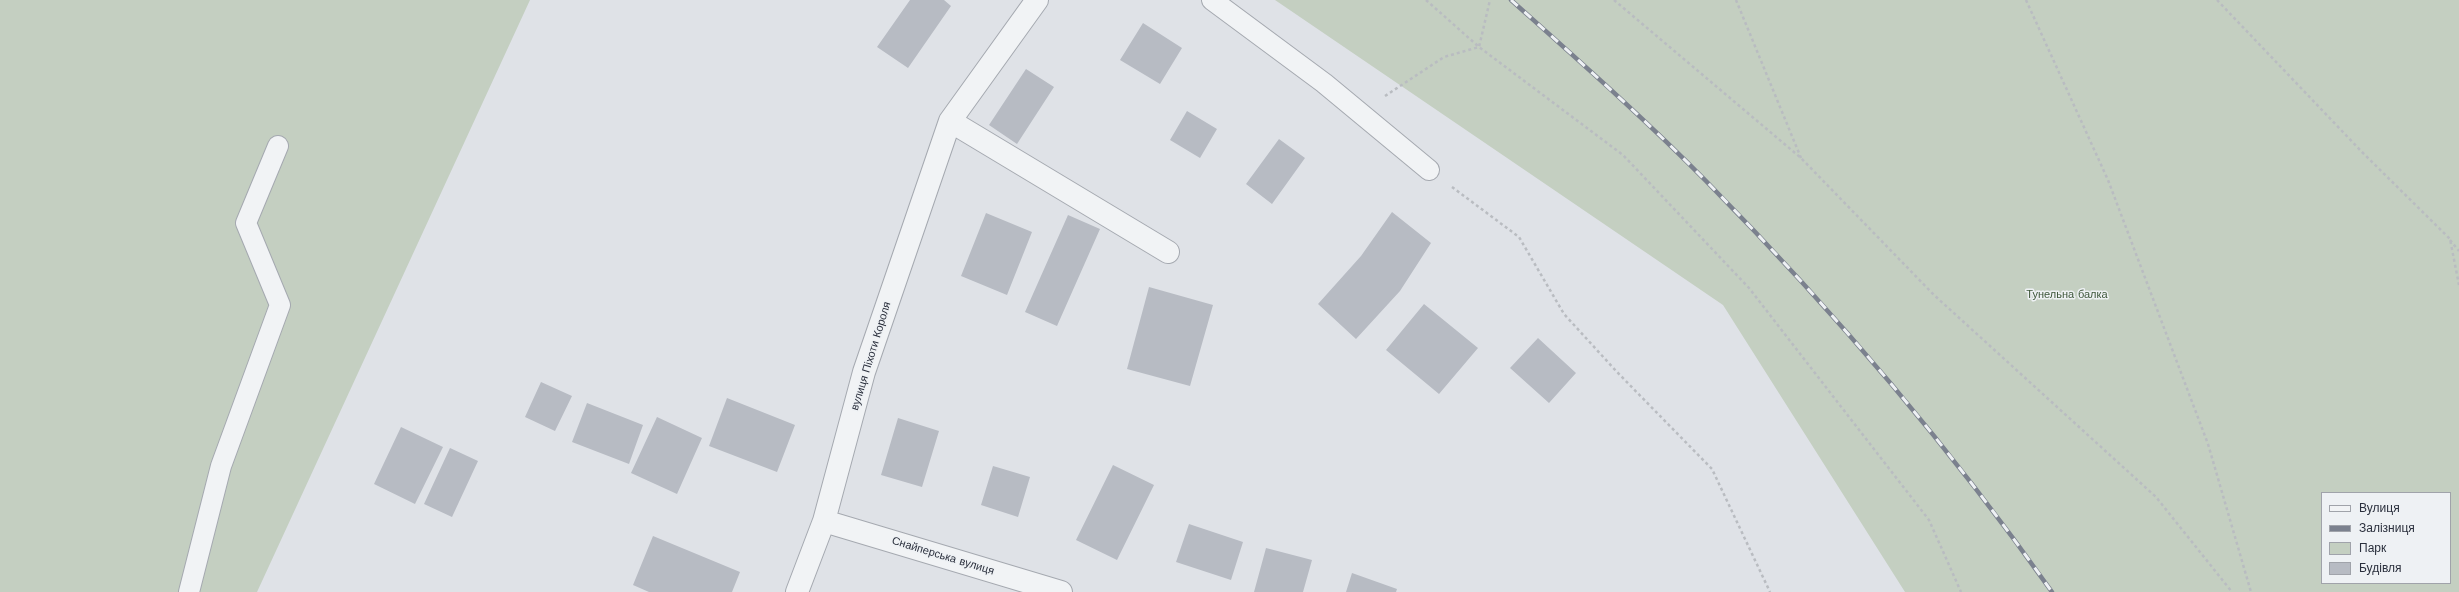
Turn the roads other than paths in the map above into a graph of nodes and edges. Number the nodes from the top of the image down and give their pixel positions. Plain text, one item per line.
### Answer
1 (1036, 0) edge
2 (1212, 0) edge
3 (950, 121) junction
4 (278, 146) dead end
5 (1429, 170) road end
6 (1168, 252) dead end
7 (824, 521) junction
8 (188, 592) edge
9 (797, 592) edge
10 (1061, 592) edge

1 - 3 street, вулиця Піхоти Короля
2 - 5 lane
3 - 6 street
3 - 7 street, вулиця Піхоти Короля
4 - 8 lane
7 - 9 street, вулиця Піхоти Короля
7 - 10 street, Снайперська вулиця

